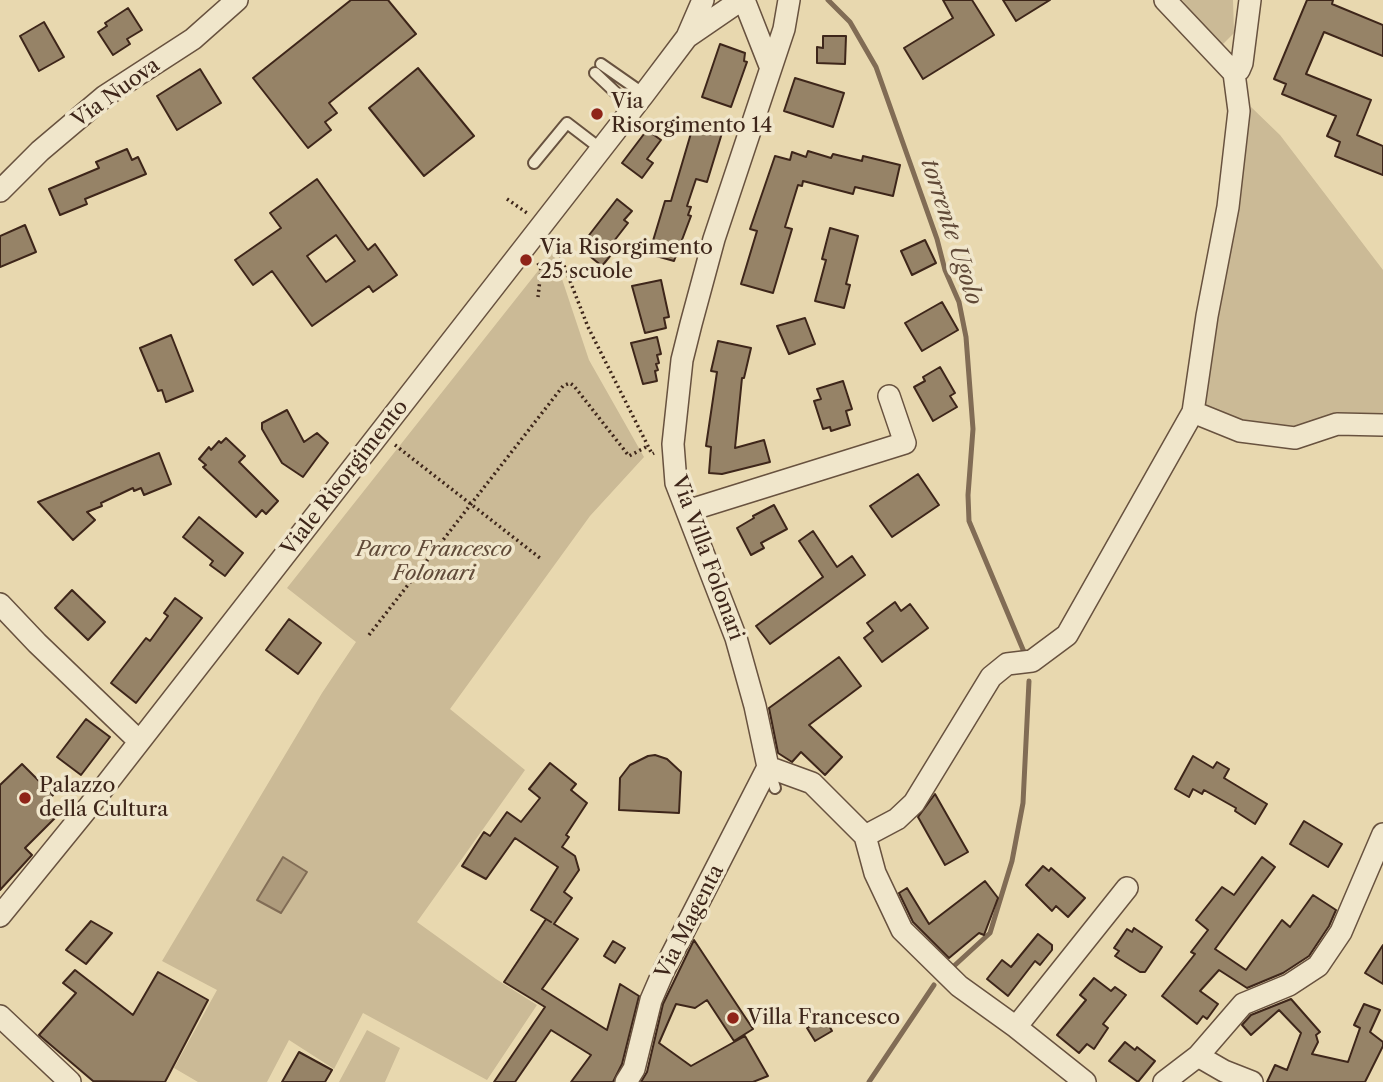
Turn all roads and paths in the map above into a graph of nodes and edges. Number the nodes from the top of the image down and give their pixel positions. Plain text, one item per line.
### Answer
1 (237, 0) edge
2 (703, 0) edge
3 (742, 0) edge
4 (751, 0) edge
5 (762, 0) edge
6 (789, 0) edge
7 (1165, 0) edge
8 (1250, 0) edge
9 (687, 37) junction
10 (770, 66) junction
11 (1234, 73) junction
12 (638, 101) junction
13 (601, 149) junction
14 (534, 163) dead end
15 (0, 191) edge
16 (508, 198) dead end
17 (530, 216) dead end
18 (556, 244) dead end
19 (536, 261) dead end
20 (538, 297) dead end
21 (889, 396) dead end
22 (1193, 412) junction
23 (1383, 425) edge
24 (396, 446) dead end
25 (648, 446) junction
26 (663, 453) dead end
27 (471, 504) junction
28 (687, 511) junction
29 (540, 558) dead end
30 (0, 604) edge
31 (369, 635) dead end
32 (139, 741) junction
33 (768, 766) junction
34 (775, 788) dead end
35 (1383, 834) edge
36 (865, 836) junction
37 (1127, 888) dead end
38 (0, 916) edge
39 (0, 1016) edge
40 (1016, 1027) junction
41 (1198, 1056) junction
42 (69, 1082) edge
43 (626, 1082) edge
44 (1084, 1082) edge
45 (1164, 1082) edge
46 (1252, 1082) edge

1 - 15 street, Via Nuova
2 - 9 street, Viale Risorgimento
3 - 9 street, Viale Risorgimento
3 - 10 street
4 - 5 street
6 - 10 street, Via Villa Folonari
7 - 11 street
8 - 11 street
9 - 12 street, Viale Risorgimento
10 - 28 street, Via Villa Folonari
11 - 22 street
12 - 12 lane
12 - 13 street, Viale Risorgimento
13 - 14 lane
13 - 32 street, Viale Risorgimento
16 - 17 path
18 - 25 path
19 - 20 path
21 - 28 street
22 - 23 street
22 - 36 street
24 - 27 path
25 - 26 path
25 - 27 path
27 - 29 path
27 - 31 path
28 - 33 street, Via Villa Folonari
30 - 32 street
32 - 38 street, Viale Risorgimento
33 - 34 lane
33 - 36 street
33 - 43 street, Via Magenta
35 - 41 street
36 - 40 street
37 - 40 street
39 - 42 street
40 - 44 street
41 - 45 street
41 - 46 street

